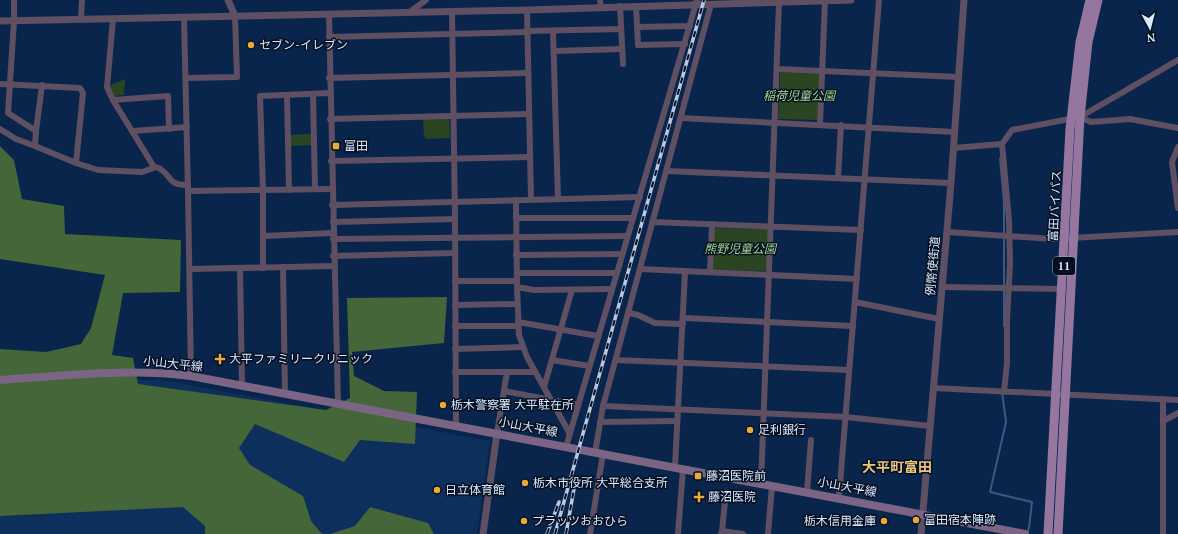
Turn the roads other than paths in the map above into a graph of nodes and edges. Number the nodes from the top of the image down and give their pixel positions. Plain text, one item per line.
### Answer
1 (14, 0) edge
2 (82, 0) edge
3 (228, 0) edge
4 (426, 0) edge
5 (851, 0) edge
6 (879, 0) edge
7 (964, 0) edge
8 (1090, 0) edge
9 (1098, 0) edge
10 (792, 1) edge
11 (826, 1) edge
12 (696, 2) edge
13 (779, 2) junction
14 (601, 4) edge
15 (711, 4) junction
16 (620, 6) junction
17 (636, 6) junction
18 (526, 10) junction
19 (452, 11) junction
20 (411, 12) junction
21 (329, 14) junction
22 (235, 16) junction
23 (184, 18) junction
24 (81, 19) junction
25 (113, 19) junction
26 (0, 21) edge
27 (14, 21) junction
28 (690, 26) junction
29 (637, 27) junction
30 (621, 29) junction
31 (553, 30) junction
32 (527, 32) junction
33 (452, 34) junction
34 (329, 37) junction
35 (685, 44) junction
36 (622, 49) junction
37 (554, 51) junction
38 (1178, 60) edge
39 (623, 64) dead end
40 (777, 69) junction
41 (823, 72) junction
42 (528, 73) junction
43 (873, 74) junction
44 (453, 76) junction
45 (958, 77) junction
46 (186, 78) junction
47 (330, 78) junction
48 (0, 84) edge
49 (10, 84) junction
50 (42, 86) junction
51 (330, 93) junction
52 (313, 94) junction
53 (287, 95) junction
54 (113, 100) junction
55 (529, 114) junction
56 (454, 116) junction
57 (680, 118) junction
58 (1075, 118) junction
59 (330, 119) junction
60 (775, 122) junction
61 (820, 124) junction
62 (841, 125) junction
63 (187, 127) junction
64 (869, 127) junction
65 (1178, 128) edge
66 (0, 129) edge
67 (169, 129) junction
68 (36, 131) junction
69 (133, 132) junction
70 (955, 132) junction
71 (1002, 144) junction
72 (35, 146) junction
73 (1178, 147) edge
74 (953, 148) junction
75 (530, 157) junction
76 (454, 159) junction
77 (331, 161) junction
78 (76, 163) junction
79 (154, 167) junction
80 (666, 171) junction
81 (773, 175) junction
82 (838, 178) junction
83 (864, 179) junction
84 (951, 183) junction
85 (188, 188) junction
86 (315, 189) junction
87 (332, 189) junction
88 (263, 190) junction
89 (289, 190) junction
90 (640, 197) junction
91 (531, 199) junction
92 (558, 199) junction
93 (516, 200) junction
94 (455, 201) junction
95 (332, 205) junction
96 (1178, 208) edge
97 (516, 218) junction
98 (633, 218) junction
99 (455, 219) junction
100 (333, 222) junction
101 (652, 222) junction
102 (712, 224) junction
103 (771, 226) junction
104 (860, 230) junction
105 (947, 232) junction
106 (1178, 232) edge
107 (263, 236) junction
108 (333, 236) junction
109 (516, 236) junction
110 (627, 236) junction
111 (1008, 236) junction
112 (455, 237) junction
113 (1069, 238) junction
114 (455, 253) junction
115 (516, 254) junction
116 (622, 254) junction
117 (334, 256) junction
118 (334, 266) junction
119 (283, 267) junction
120 (240, 268) junction
121 (263, 268) junction
122 (640, 269) junction
123 (190, 270) junction
124 (685, 272) junction
125 (710, 272) junction
126 (517, 273) junction
127 (616, 273) junction
128 (769, 275) junction
129 (857, 279) junction
130 (455, 281) junction
131 (517, 284) junction
132 (942, 287) junction
133 (612, 289) junction
134 (1008, 289) junction
135 (1063, 289) junction
136 (572, 290) junction
137 (855, 302) junction
138 (517, 304) junction
139 (455, 305) junction
140 (629, 313) junction
141 (939, 319) junction
142 (684, 321) junction
143 (768, 321) junction
144 (518, 324) junction
145 (455, 326) junction
146 (853, 326) junction
147 (562, 330) junction
148 (598, 336) junction
149 (523, 347) junction
150 (455, 349) junction
151 (552, 360) junction
152 (616, 360) junction
153 (681, 363) junction
154 (589, 366) junction
155 (766, 366) junction
156 (849, 370) junction
157 (455, 372) junction
158 (508, 372) junction
159 (535, 372) junction
160 (191, 376) junction
161 (0, 380) edge
162 (242, 386) junction
163 (544, 387) junction
164 (934, 388) junction
165 (504, 391) junction
166 (1004, 392) junction
167 (285, 394) junction
168 (1061, 394) junction
169 (1163, 399) junction
170 (551, 400) junction
171 (1178, 400) edge
172 (338, 404) junction
173 (578, 405) junction
174 (603, 406) junction
175 (678, 409) junction
176 (764, 413) junction
177 (1178, 413) edge
178 (846, 417) junction
179 (677, 421) junction
180 (1163, 421) junction
181 (600, 422) junction
182 (456, 426) junction
183 (930, 426) junction
184 (497, 433) junction
185 (570, 434) junction
186 (811, 440) dead end
187 (566, 447) junction
188 (599, 453) junction
189 (679, 468) junction
190 (761, 484) junction
191 (772, 486) junction
192 (726, 492) dead end
193 (807, 492) junction
194 (839, 497) junction
195 (923, 515) junction
196 (721, 532) edge
197 (590, 533) edge
198 (483, 534) edge
199 (597, 534) edge
200 (678, 534) edge
201 (743, 534) edge
202 (768, 534) edge
203 (921, 534) edge
204 (1026, 534) edge
205 (1048, 534) edge
206 (1058, 534) edge
207 (1163, 534) edge

1 - 27 street
2 - 24 street
3 - 22 street
4 - 20 street
5 - 11 street
6 - 43 street
7 - 45 street, 例幣使街道
8 - 58 main road, 富田バイパス / 11
9 - 58 main road, 富田バイパス / 11
10 - 11 street
10 - 13 street
11 - 41 street
12 - 15 street
12 - 17 street
12 - 28 street
13 - 15 street
13 - 40 street
14 - 16 street
14 - 18 street
15 - 57 street
16 - 17 street
16 - 30 street
17 - 29 street
18 - 19 street
18 - 32 street
19 - 20 street
19 - 33 street
20 - 21 street
21 - 22 street
21 - 34 street
22 - 23 street
22 - 46 street
23 - 25 street
23 - 46 street
24 - 25 street
24 - 27 street
25 - 54 street
26 - 27 street
27 - 49 street
28 - 29 street
28 - 35 street
29 - 35 street
30 - 31 street
30 - 36 street
31 - 32 street
31 - 37 street
32 - 33 street
32 - 42 street
33 - 34 street
33 - 44 street
34 - 47 street
35 - 90 street
36 - 37 street
36 - 39 street
37 - 92 street
38 - 58 street
40 - 41 street
40 - 60 street
41 - 43 street
41 - 61 street
42 - 44 street
42 - 55 street
43 - 45 street
43 - 64 street
44 - 47 street
44 - 56 street
45 - 70 street, 例幣使街道
46 - 63 street
47 - 51 street
48 - 49 street
49 - 50 street
49 - 68 street
50 - 68 street
50 - 78 street
51 - 52 street
51 - 59 street
52 - 53 street
52 - 86 street
53 - 88 street
53 - 89 street
54 - 67 street
54 - 69 street
55 - 56 street
55 - 75 street
56 - 59 street
56 - 76 street
57 - 60 street
57 - 80 street
58 - 65 street
58 - 71 street
58 - 113 main road, 富田バイパス / 11
59 - 77 street
60 - 61 street
60 - 81 street
61 - 62 street
62 - 64 street
62 - 82 street
63 - 67 street
63 - 85 street
64 - 70 street
64 - 83 street
66 - 72 street
67 - 69 street
68 - 72 street
69 - 79 street
70 - 74 street, 例幣使街道
71 - 74 street
71 - 111 street
72 - 78 street
73 - 96 street
74 - 84 street, 例幣使街道
75 - 76 street
75 - 91 street
76 - 77 street
76 - 94 street
77 - 87 street
78 - 79 street
79 - 85 street
80 - 81 street
80 - 101 street
81 - 82 street
81 - 103 street
82 - 83 street
83 - 84 street
83 - 104 street
84 - 105 street, 例幣使街道
85 - 88 street
85 - 123 street
86 - 87 street
86 - 89 street
87 - 95 street
88 - 89 street
88 - 107 street
90 - 92 street
90 - 98 street
91 - 92 street
91 - 93 street
93 - 94 street
93 - 97 street
94 - 95 street
94 - 99 street
95 - 100 street
97 - 98 street
97 - 109 street
98 - 110 street
99 - 100 street
99 - 112 street
100 - 108 street
101 - 102 street
101 - 122 street
102 - 103 street
102 - 125 street
103 - 104 street
103 - 128 street
104 - 129 street
105 - 111 street
105 - 132 street, 例幣使街道
106 - 113 street
107 - 108 street
107 - 121 street
108 - 112 street
108 - 117 street
109 - 110 street
109 - 112 street
109 - 115 street
110 - 116 street
111 - 113 street
111 - 134 street
112 - 114 street
113 - 135 main road, 富田バイパス / 11
113 - 168 main road, 富田バイパス / 11
114 - 117 street
114 - 130 street
115 - 116 street
115 - 126 street
116 - 127 street
117 - 118 street
118 - 119 street
118 - 172 street
119 - 121 street
119 - 167 street
120 - 121 street
120 - 123 street
120 - 162 street
122 - 124 street
122 - 140 street
123 - 160 street
124 - 125 street
124 - 142 street
125 - 128 street
126 - 127 street
126 - 131 street
127 - 133 street
128 - 129 street
128 - 143 street
129 - 137 street
130 - 131 street
130 - 139 street
131 - 136 street
131 - 138 street
132 - 134 street
132 - 141 street, 例幣使街道
133 - 136 street
133 - 148 street
134 - 135 street
134 - 166 street
135 - 168 main road, 富田バイパス / 11
136 - 147 street
137 - 141 street
137 - 146 street
138 - 139 street
138 - 144 street
139 - 145 street
140 - 142 street
140 - 152 street
141 - 164 street, 例幣使街道
142 - 143 street
142 - 153 street
143 - 146 street
143 - 155 street
144 - 145 street
144 - 147 street
144 - 149 street
145 - 150 street
146 - 156 street
147 - 148 street
147 - 151 street
148 - 154 street
149 - 150 street
149 - 159 street
150 - 157 street
151 - 154 street
151 - 163 street
152 - 153 street
152 - 174 street
153 - 155 street
153 - 175 street
154 - 173 street
155 - 156 street
155 - 176 street
156 - 178 street
157 - 158 street
157 - 182 street
158 - 159 street
158 - 165 street
159 - 163 street
160 - 161 main road, 小山大平線
160 - 162 main road, 小山大平線
162 - 167 main road, 小山大平線
163 - 170 street
164 - 166 street
164 - 183 street, 例幣使街道
165 - 170 street
165 - 184 street
166 - 168 street
167 - 172 main road, 小山大平線
168 - 169 street
168 - 205 main road, 富田バイパス / 11
168 - 206 main road, 富田バイパス / 11
169 - 171 street
169 - 180 street
170 - 173 street
170 - 185 street
172 - 182 main road, 小山大平線
173 - 185 street
174 - 175 street
174 - 181 street
175 - 176 street
175 - 179 street
176 - 178 street
176 - 190 street
177 - 180 street
178 - 183 street
178 - 194 street
179 - 181 street
179 - 189 street
180 - 207 street
181 - 188 street
182 - 184 main road, 小山大平線
183 - 195 street, 例幣使街道
184 - 187 main road, 小山大平線
184 - 198 street
185 - 187 street
186 - 193 street
187 - 188 main road, 小山大平線
188 - 189 main road, 小山大平線
188 - 197 street
189 - 190 main road, 小山大平線
189 - 200 street
190 - 191 main road, 小山大平線
191 - 193 main road, 小山大平線
191 - 202 street
192 - 196 street
193 - 194 main road, 小山大平線
194 - 195 main road, 小山大平線
195 - 203 street, 例幣使街道
195 - 204 main road, 小山大平線
196 - 201 street
197 - 199 street

